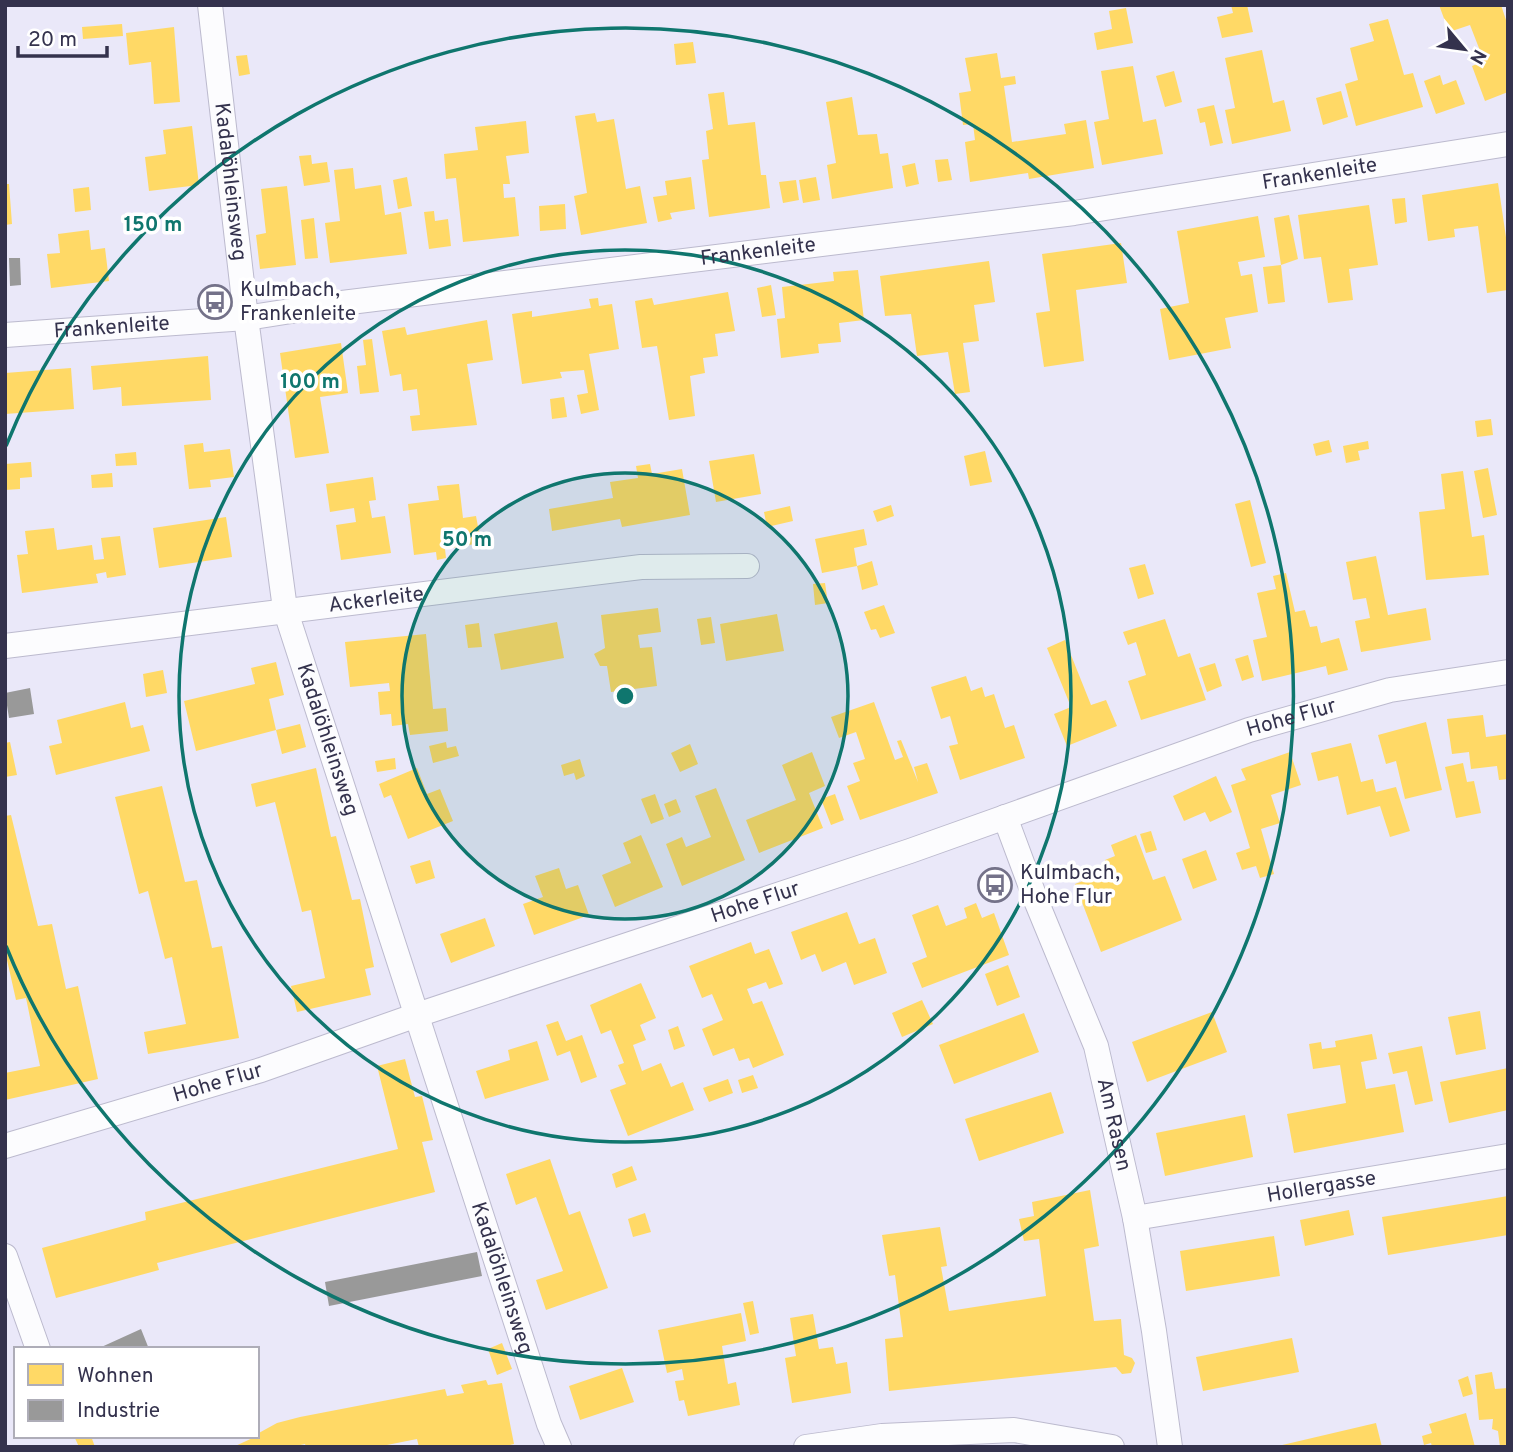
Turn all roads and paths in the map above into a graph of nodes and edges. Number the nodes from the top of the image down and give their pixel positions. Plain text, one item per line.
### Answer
1 (210, 5) edge
2 (1508, 144) edge
3 (246, 318) junction
4 (5, 335) edge
5 (747, 566) dead end
6 (285, 609) junction
7 (5, 646) edge
8 (1508, 672) edge
9 (1005, 817) junction
10 (417, 1015) junction
11 (5, 1146) edge
12 (1508, 1156) edge
13 (1135, 1218) junction
14 (5, 1256) edge
15 (36, 1347) edge
16 (559, 1447) edge
17 (806, 1447) edge
18 (1112, 1447) edge
19 (1170, 1447) edge

1 - 3 street, Kadalöhleinsweg
2 - 3 street, Frankenleite
3 - 4 street, Frankenleite
3 - 6 street, Kadalöhleinsweg
5 - 6 street, Ackerleite
6 - 7 street, Ackerleite
6 - 10 street, Kadalöhleinsweg
8 - 9 street, Hohe Flur
9 - 10 street, Hohe Flur
9 - 13 street, Am Rasen
10 - 11 street, Hohe Flur
10 - 16 street, Kadalöhleinsweg
12 - 13 street, Hollergasse
13 - 19 street, Am Rasen
14 - 15 street
17 - 18 street

